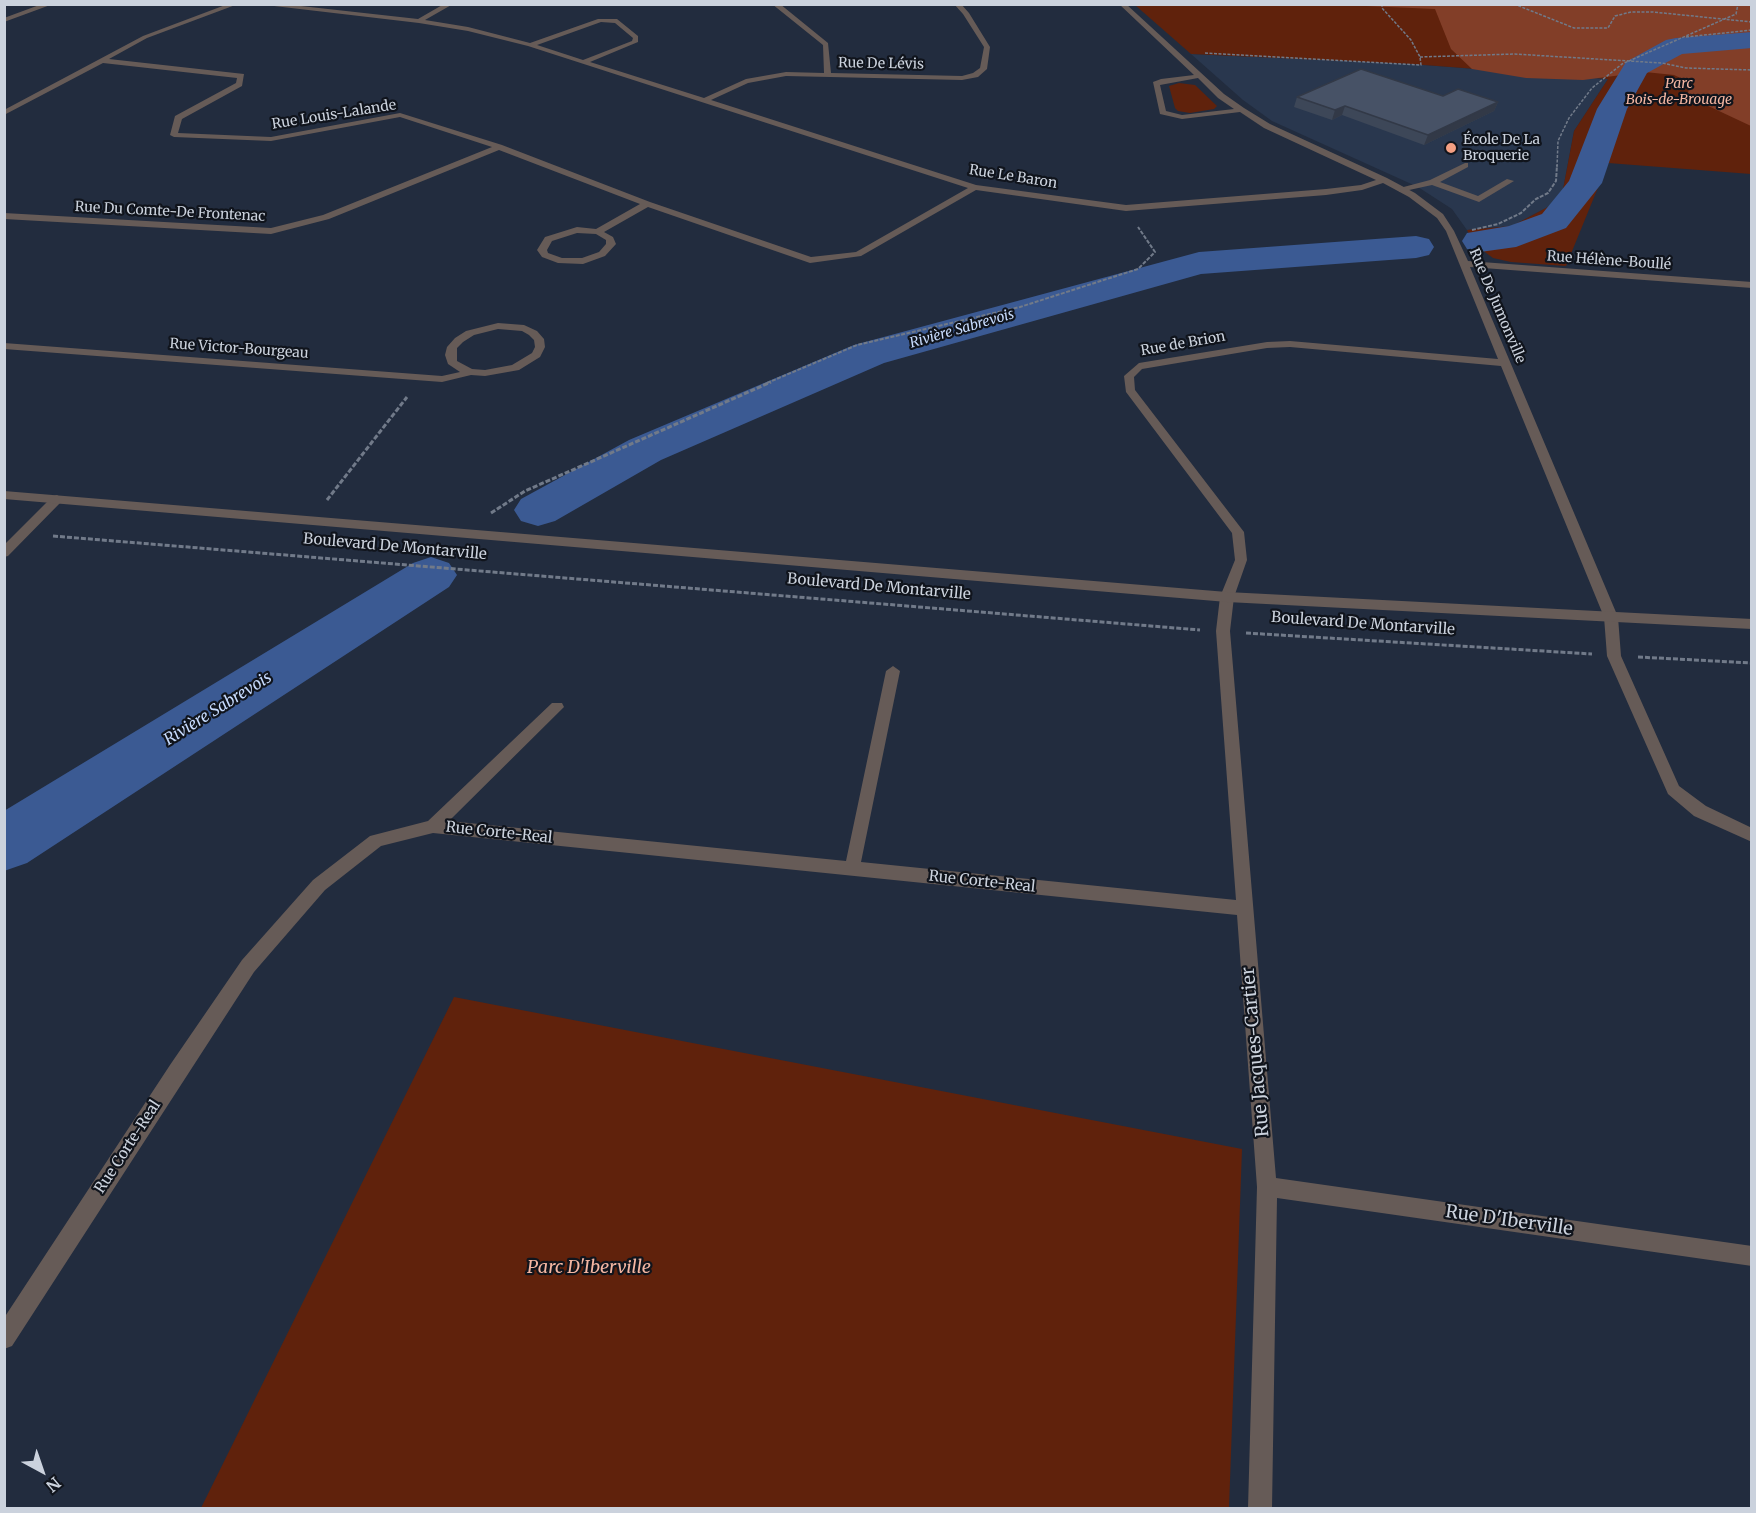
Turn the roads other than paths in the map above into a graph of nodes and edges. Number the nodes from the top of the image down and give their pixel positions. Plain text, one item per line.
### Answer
1 (50, 4) edge
2 (235, 4) edge
3 (260, 4) edge
4 (450, 4) edge
5 (775, 4) edge
6 (957, 4) edge
7 (1122, 4) edge
8 (4, 20) edge
9 (419, 21) junction
10 (530, 45) junction
11 (99, 60) junction
12 (581, 63) junction
13 (828, 75) junction
14 (1200, 76) junction
15 (706, 100) junction
16 (1241, 110) junction
17 (4, 113) edge
18 (499, 147) junction
19 (1465, 165) dead end
20 (1384, 180) junction
21 (1510, 181) dead end
22 (1433, 182) junction
23 (975, 187) junction
24 (1400, 189) junction
25 (648, 204) junction
26 (4, 216) edge
27 (598, 232) junction
28 (1464, 264) junction
29 (1752, 285) edge
30 (4, 346) edge
31 (1505, 363) junction
32 (471, 372) junction
33 (4, 495) edge
34 (57, 499) junction
35 (4, 553) edge
36 (1227, 597) junction
37 (1611, 617) junction
38 (1752, 624) edge
39 (893, 672) dead end
40 (557, 707) dead end
41 (433, 826) junction
42 (1752, 836) edge
43 (852, 869) junction
44 (1244, 908) junction
45 (1267, 1187) junction
46 (1752, 1256) edge
47 (4, 1338) edge
48 (1260, 1509) edge

1 - 8 street
2 - 11 street
3 - 9 street, Rue Le Baron
4 - 9 street
5 - 13 street
6 - 13 street, Rue De Lévis
7 - 14 street, Rue De Jumonville
9 - 10 street, Rue Le Baron
10 - 12 street, Rue Le Baron
10 - 12 street
11 - 17 street
11 - 18 street, Rue Louis-Lalande
12 - 15 street, Rue Le Baron
13 - 15 street, Rue De Lévis
14 - 16 street, Rue De Jumonville
14 - 16 street
15 - 23 street, Rue Le Baron
16 - 20 street, Rue De Jumonville
18 - 25 street, Rue Louis-Lalande
18 - 26 street, Rue Du Comte-De Frontenac
19 - 22 street
20 - 23 street, Rue Le Baron
20 - 24 street, Rue De Jumonville
21 - 22 street
22 - 24 street
23 - 25 street, Rue Louis-Lalande
24 - 28 street, Rue De Jumonville
25 - 27 street
27 - 27 street
28 - 29 street, Rue Hélène-Boullé
28 - 31 street, Rue De Jumonville
30 - 32 street, Rue Victor-Bourgeau
31 - 36 street, Rue de Brion
31 - 37 street, Rue De Jumonville
32 - 32 street, Rue Victor-Bourgeau
33 - 34 street, Boulevard De Montarville
34 - 35 street
34 - 36 street, Boulevard De Montarville
36 - 37 street, Boulevard De Montarville
36 - 44 street, Rue Jacques-Cartier
37 - 38 street, Boulevard De Montarville
37 - 42 street, Rue De Jumonville
39 - 43 street
40 - 41 street
41 - 43 street, Rue Corte-Real
41 - 47 street, Rue Corte-Real
43 - 44 street, Rue Corte-Real
44 - 45 street, Rue Jacques-Cartier
45 - 46 street, Rue D'Iberville
45 - 48 street, Rue Jacques-Cartier

